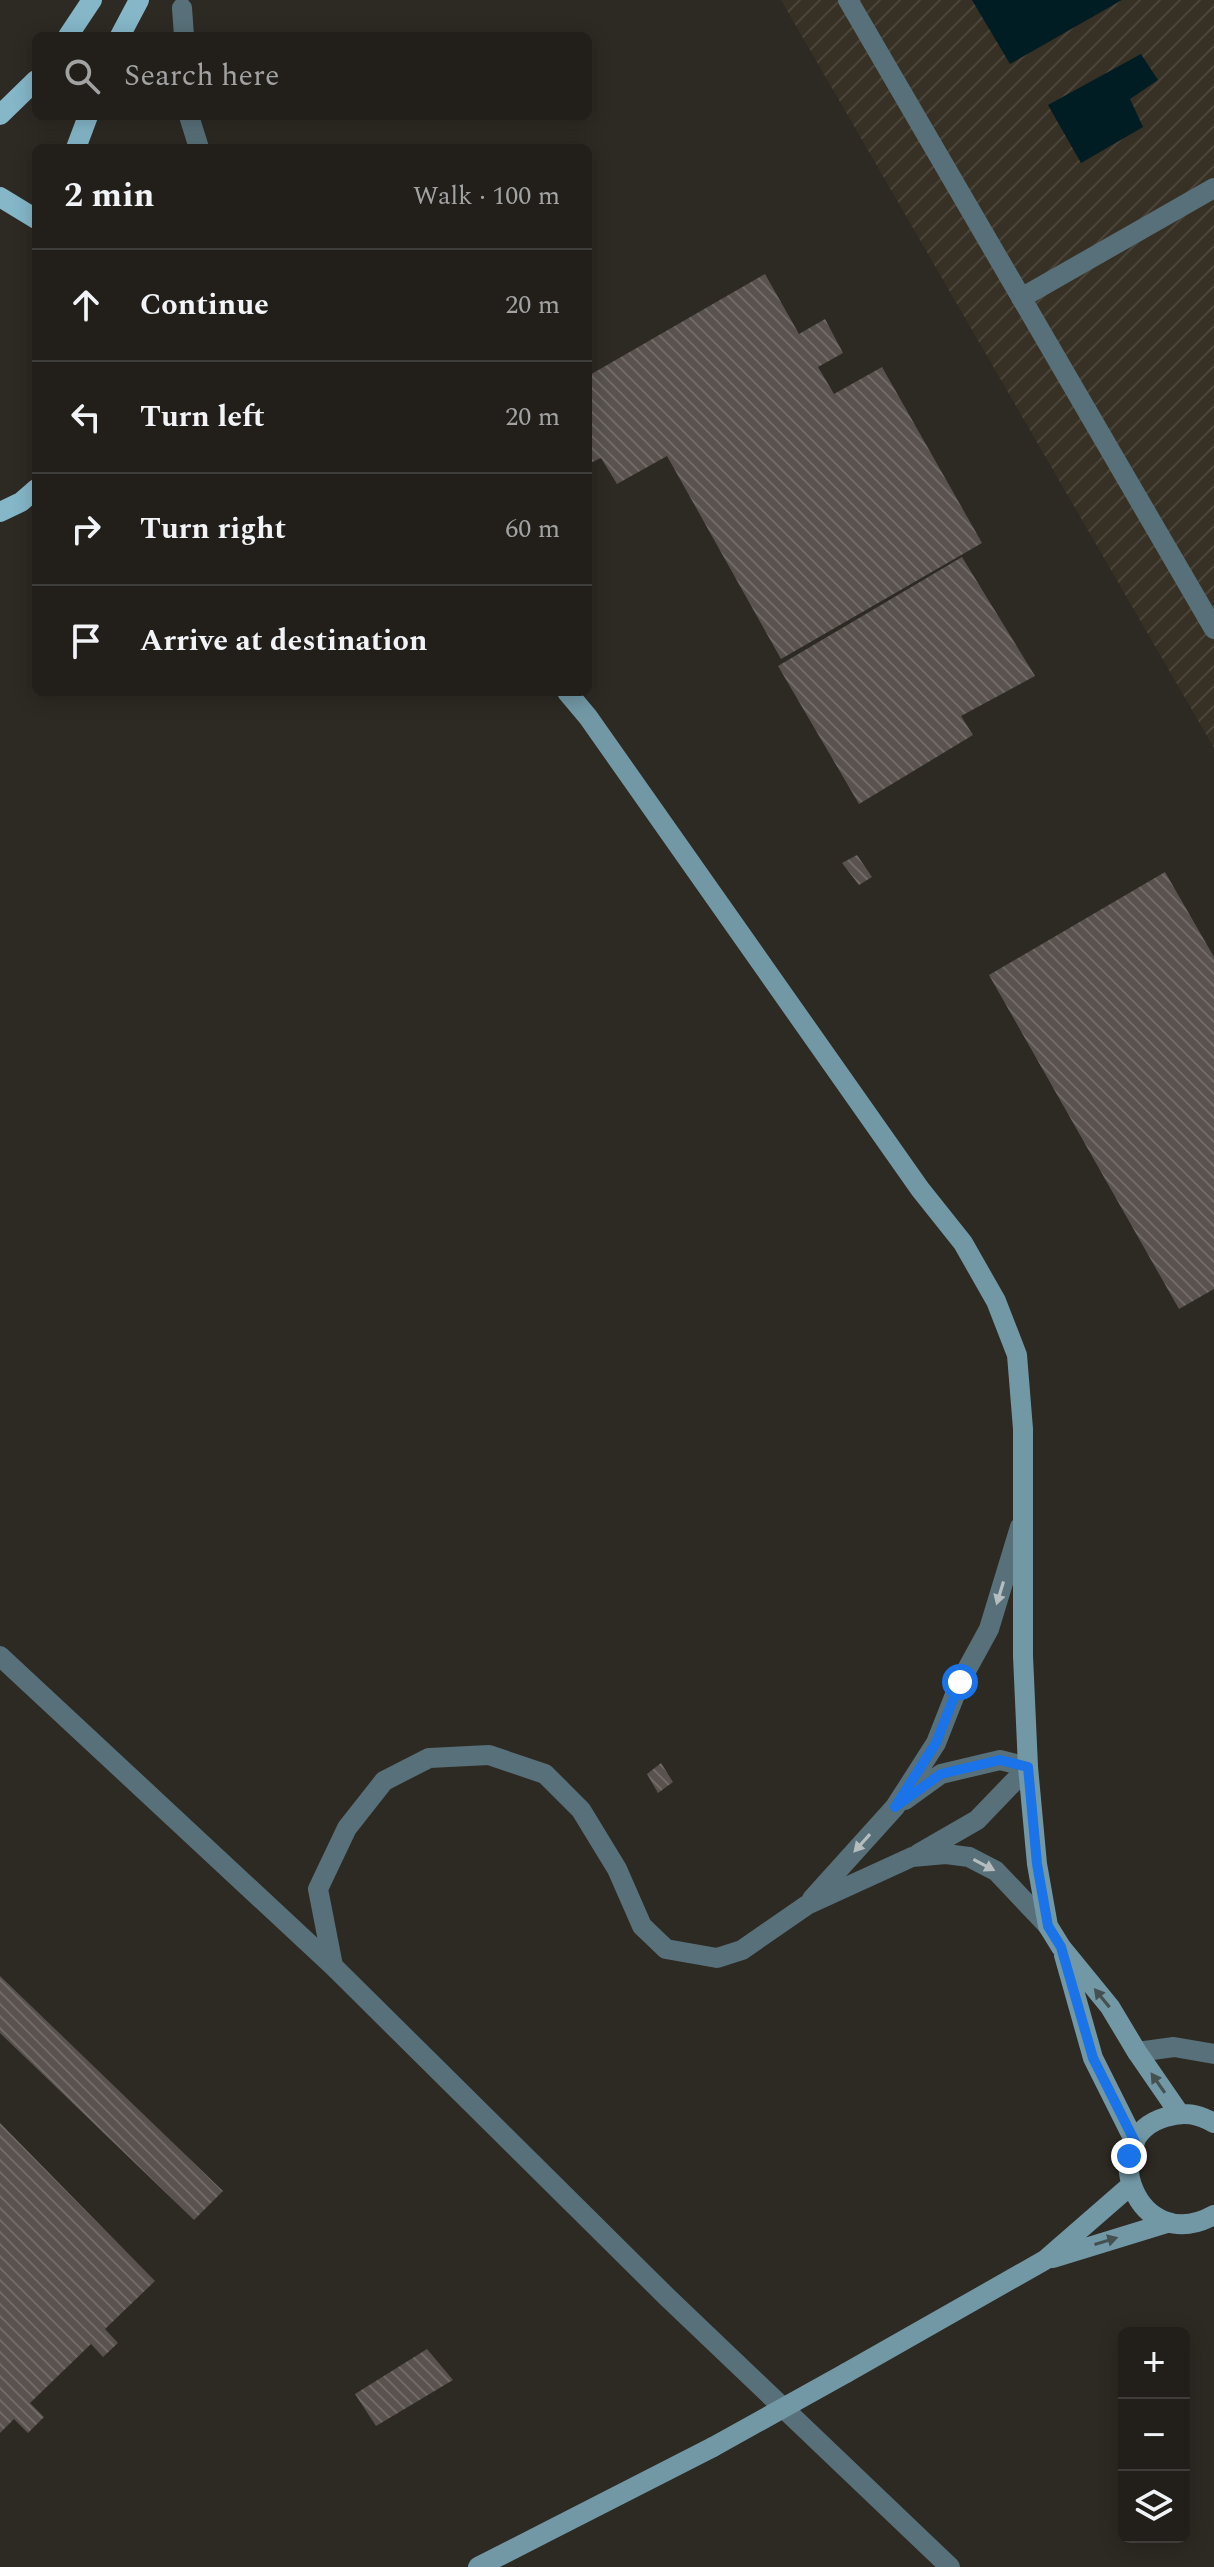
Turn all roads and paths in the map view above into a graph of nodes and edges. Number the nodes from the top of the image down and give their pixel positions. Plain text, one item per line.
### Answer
1 (92, 0) edge
2 (139, 0) edge
3 (848, 0) edge
4 (182, 8) dead end
5 (71, 32) edge
6 (122, 32) edge
7 (184, 32) edge
8 (32, 84) edge
9 (0, 115) edge
10 (86, 120) edge
11 (190, 120) edge
12 (78, 144) edge
13 (198, 144) edge
14 (1214, 188) edge
15 (0, 197) edge
16 (32, 217) edge
17 (1021, 298) junction
18 (31, 497) edge
19 (0, 512) edge
20 (1214, 629) edge
21 (570, 696) edge
22 (1023, 1519) junction
23 (0, 1656) edge
24 (1028, 1767) junction
25 (895, 1807) junction
26 (912, 1857) junction
27 (807, 1905) junction
28 (1048, 1926) junction
29 (1061, 1947) junction
30 (333, 1966) junction
31 (1137, 2052) junction
32 (1214, 2054) edge
33 (1201, 2116) edge
34 (1135, 2142) junction
35 (1130, 2186) junction
36 (1210, 2220) edge
37 (1167, 2223) junction
38 (1045, 2260) junction
39 (478, 2567) edge
40 (950, 2567) edge

1 - 5 main road
2 - 6 main road
3 - 17 street
4 - 7 street
8 - 9 main road
10 - 12 main road
11 - 13 street
14 - 17 street
15 - 16 main road
17 - 20 street
18 - 19 main road
21 - 22 street
22 - 24 street
22 -> 25 street
23 - 30 street
24 - 25 street
24 - 26 street
24 - 28 street
25 -> 27 street
26 - 27 street
26 -> 28 street
27 - 30 street
28 - 29 street
31 -> 29 street
29 - 34 street
30 - 40 street
31 - 32 street
33 -> 31 street
33 - 34 street
34 - 35 street
35 - 37 street
35 - 38 street
36 - 37 street
38 -> 37 street
38 - 39 street, bridge

